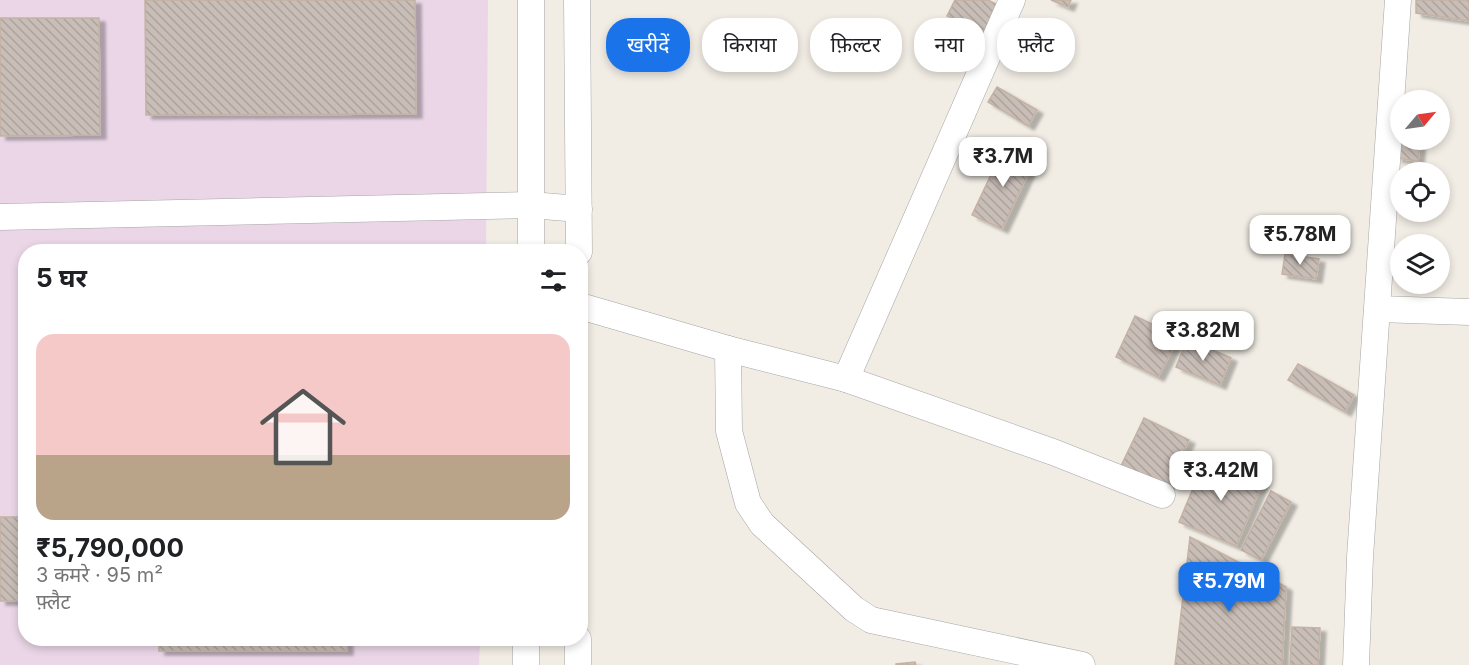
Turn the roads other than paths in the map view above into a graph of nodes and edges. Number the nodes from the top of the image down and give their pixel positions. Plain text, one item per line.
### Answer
1 (531, 0) edge
2 (577, 0) edge
3 (1012, 0) edge
4 (1398, 0) edge
5 (531, 205) junction
6 (579, 210) junction
7 (0, 218) edge
8 (531, 244) edge
9 (579, 244) edge
10 (588, 308) edge
11 (1378, 309) junction
12 (1469, 312) edge
13 (728, 349) junction
14 (846, 379) junction
15 (1162, 495) dead end
16 (526, 646) edge
17 (578, 646) edge
18 (526, 665) edge
19 (578, 665) edge
20 (1082, 665) edge
21 (1356, 665) edge

1 - 5 street
2 - 6 street
3 - 14 street
4 - 11 street
5 - 6 street
5 - 7 street
5 - 8 street
6 - 9 street
10 - 13 street
11 - 12 street
11 - 21 street
13 - 14 street
13 - 20 street
14 - 15 street
16 - 18 street
17 - 19 street

